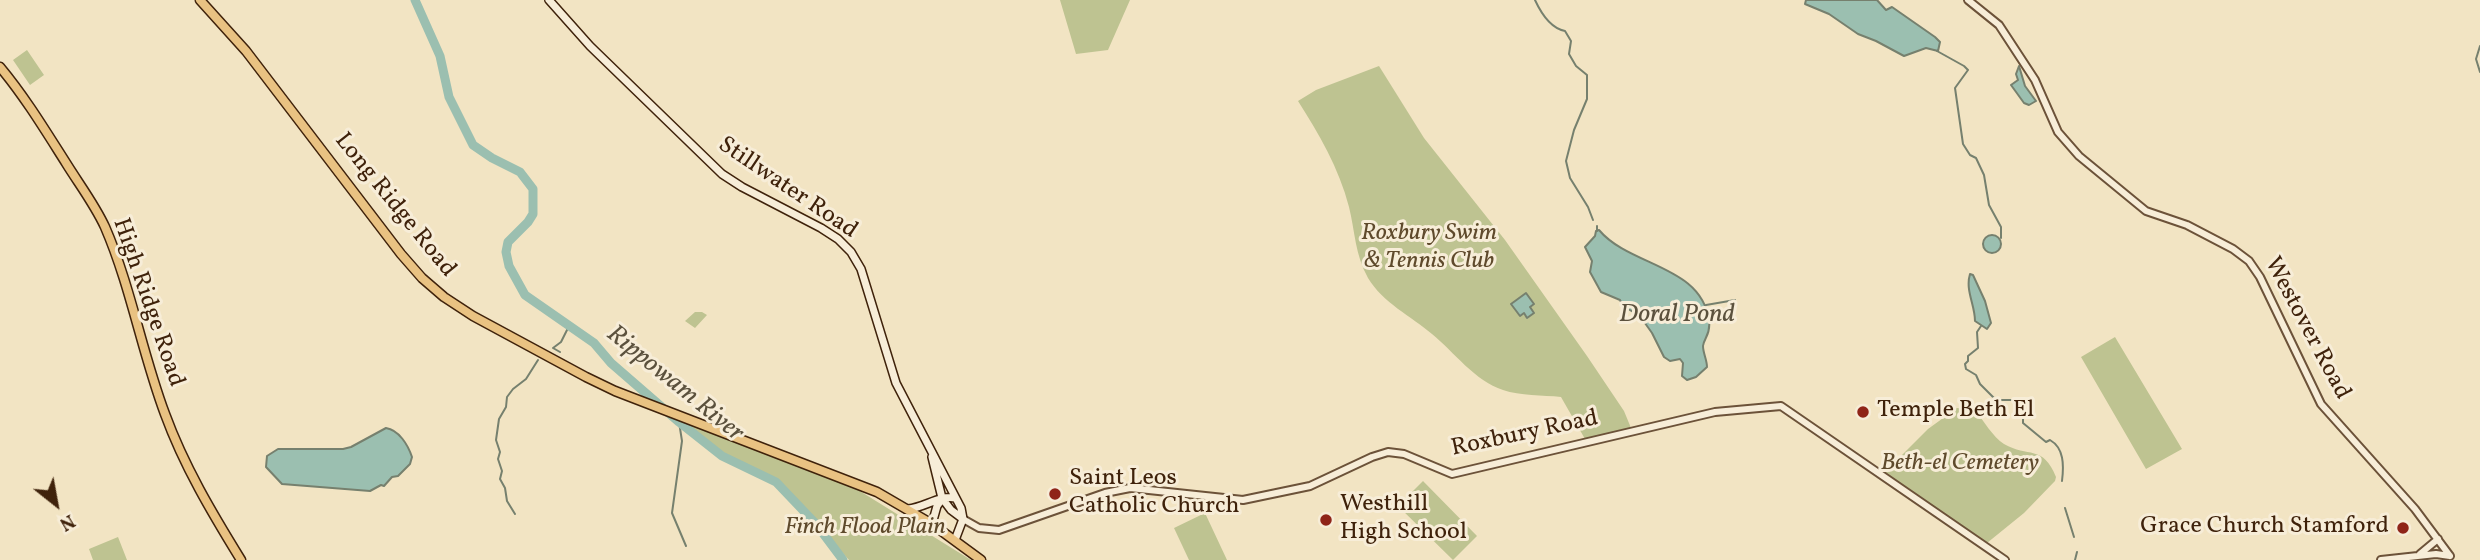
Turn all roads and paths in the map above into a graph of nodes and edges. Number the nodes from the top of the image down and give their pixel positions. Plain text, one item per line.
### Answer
1 (200, 0) edge
2 (549, 0) edge
3 (1968, 0) edge
4 (0, 67) edge
5 (932, 455) junction
6 (942, 498) junction
7 (955, 498) junction
8 (908, 509) junction
9 (963, 519) junction
10 (932, 524) junction
11 (2438, 539) junction
12 (955, 540) junction
13 (2419, 555) junction
14 (241, 560) edge
15 (981, 560) edge
16 (2005, 560) edge
17 (2381, 560) edge

1 - 8 main road, Long Ridge Road
2 - 5 main road, Stillwater Road
3 - 11 street, Westover Road
4 - 14 main road, High Ridge Road
5 - 6 main road, Stillwater Road
5 - 7 main road, Stillwater Road
6 - 7 main road
6 - 8 main road
6 - 9 main road
6 - 10 main road
7 - 9 main road, Stillwater Road
8 - 10 main road, Long Ridge Road
9 - 12 main road
9 - 16 street, Roxbury Road
10 - 12 main road, Long Ridge Road
11 - 13 street
11 - 13 street, Westover Road
12 - 15 main road, Long Ridge Road
13 - 17 street

